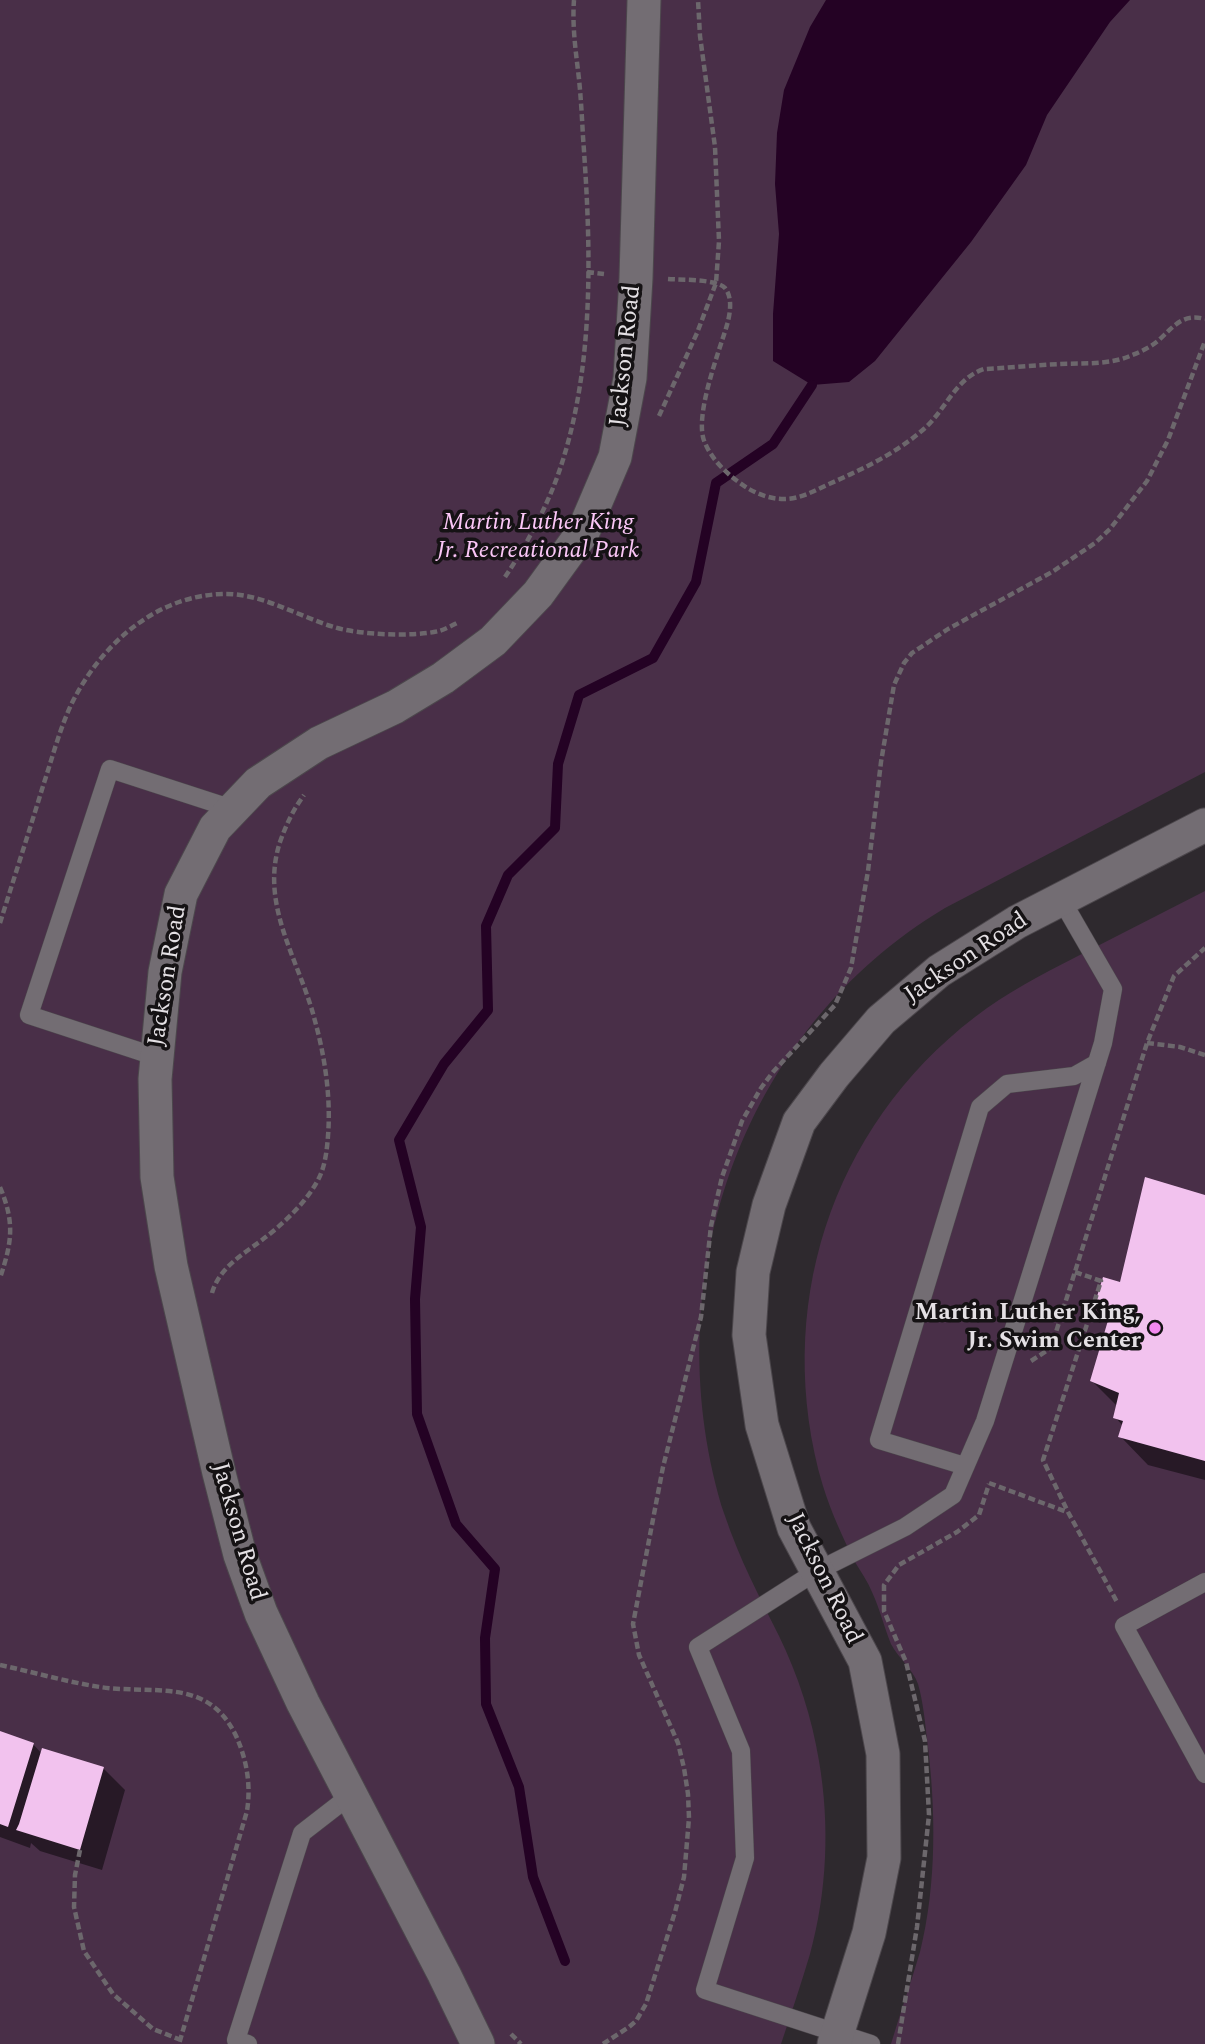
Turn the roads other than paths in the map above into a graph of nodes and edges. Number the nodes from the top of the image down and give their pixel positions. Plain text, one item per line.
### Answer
1 (644, 0) edge
2 (233, 809) junction
3 (1205, 825) edge
4 (1061, 900) junction
5 (157, 1057) junction
6 (1097, 1063) junction
7 (965, 1466) junction
8 (817, 1571) junction
9 (1205, 1582) edge
10 (1205, 1774) edge
11 (351, 1795) junction
12 (836, 2038) edge
13 (248, 2044) edge
14 (478, 2044) edge
15 (871, 2044) edge

1 - 2 street, Jackson Road
2 - 5 street, Jackson Road
2 - 5 lane
3 - 4 street, Jackson Road
4 - 6 lane
4 - 8 street, Jackson Road
5 - 11 street, Jackson Road
6 - 7 lane
6 - 7 lane
7 - 8 lane
8 - 12 street, Jackson Road
8 - 12 lane
9 - 10 lane
11 - 13 lane
11 - 14 street, Jackson Road
12 - 15 lane

